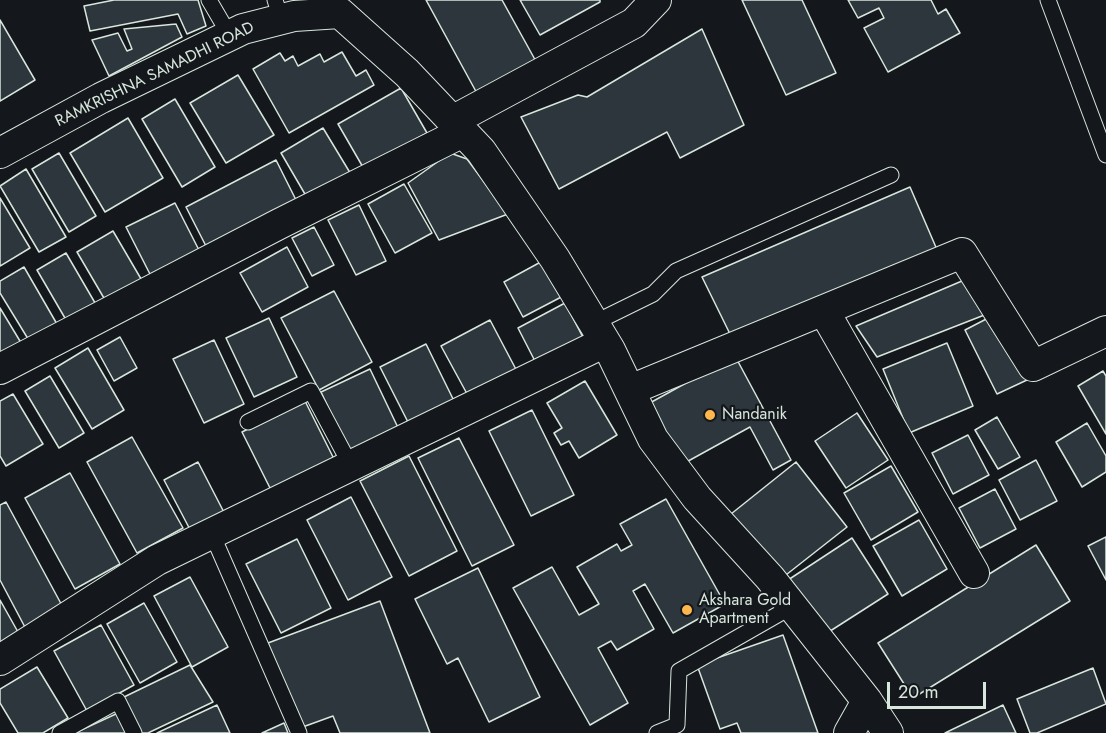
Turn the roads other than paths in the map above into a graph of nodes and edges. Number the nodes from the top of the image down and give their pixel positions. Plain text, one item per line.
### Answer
1 (209, 0) edge
2 (656, 0) edge
3 (1048, 0) edge
4 (341, 7) edge
5 (278, 10) edge
6 (230, 36) junction
7 (458, 126) junction
8 (0, 153) edge
9 (1106, 155) edge
10 (891, 175) dead end
11 (824, 311) junction
12 (1106, 331) edge
13 (600, 333) junction
14 (0, 369) edge
15 (630, 390) junction
16 (248, 422) dead end
17 (351, 466) junction
18 (212, 534) junction
19 (974, 573) dead end
20 (791, 607) junction
21 (0, 660) edge
22 (867, 701) junction
23 (60, 733) edge
24 (134, 733) edge
25 (299, 733) edge
26 (657, 733) edge
27 (849, 733) edge
28 (888, 733) edge

1 - 6 lane
2 - 7 street
3 - 9 lane
4 - 5 street, RAMKRISHNA SAMADHI ROAD
4 - 7 street, RAMKRISHNA SAMADHI ROAD
5 - 6 street, RAMKRISHNA SAMADHI ROAD
6 - 8 street, RAMKRISHNA SAMADHI ROAD
7 - 13 street, RAMKRISHNA SAMADHI ROAD
7 - 14 street
10 - 13 lane
11 - 12 street
11 - 15 street
11 - 19 street
13 - 15 street, RAMKRISHNA SAMADHI ROAD
13 - 17 street
15 - 20 street, RAMKRISHNA SAMADHI ROAD
16 - 17 lane
17 - 18 street
18 - 21 street
18 - 25 lane
20 - 22 street, RAMKRISHNA SAMADHI ROAD
20 - 26 lane
22 - 27 street
22 - 28 street, RAMKRISHNA SAMADHI ROAD
23 - 24 lane

